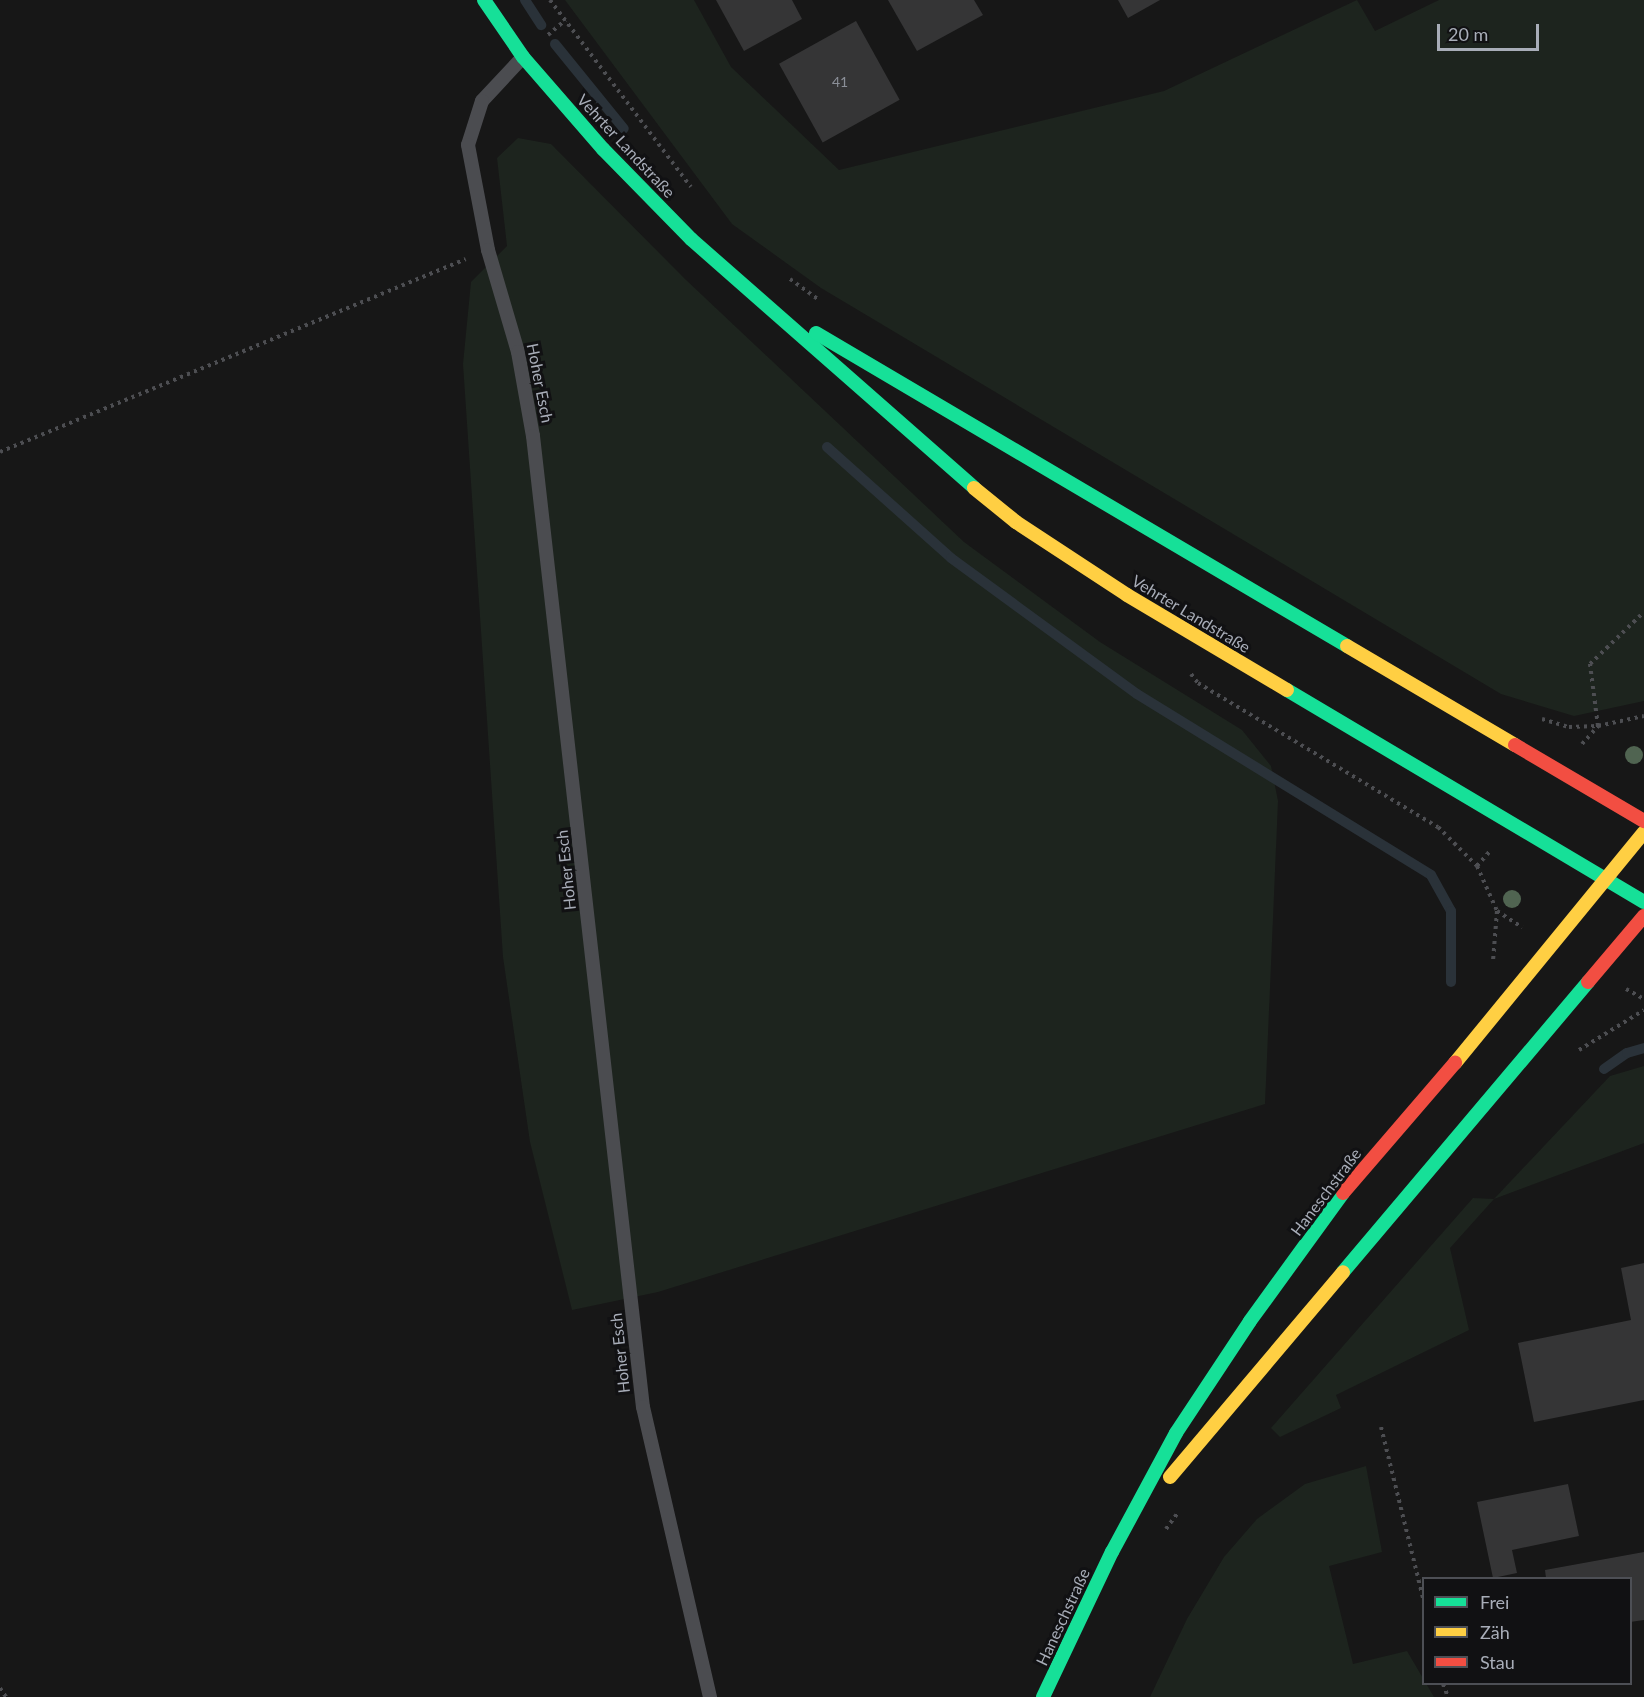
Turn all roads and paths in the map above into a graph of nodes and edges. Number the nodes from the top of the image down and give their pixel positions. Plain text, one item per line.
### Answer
1 (484, 0) edge
2 (550, 0) edge
3 (523, 57) junction
4 (694, 191) dead end
5 (488, 250) junction
6 (788, 277) dead end
7 (760, 300) junction
8 (826, 304) dead end
9 (0, 452) edge
10 (1644, 612) edge
11 (1644, 716) edge
12 (1537, 717) dead end
13 (1598, 726) junction
14 (1644, 821) edge
15 (1644, 832) edge
16 (1477, 866) dead end
17 (1605, 879) junction
18 (1644, 902) edge
19 (1497, 911) dead end
20 (1644, 916) edge
21 (1644, 1010) edge
22 (1572, 1057) dead end
23 (1381, 1427) dead end
24 (1182, 1507) dead end
25 (1161, 1534) dead end
26 (1112, 1552) junction
27 (1422, 1594) edge
28 (0, 1688) edge
29 (6, 1697) edge
30 (710, 1697) edge
31 (1043, 1697) edge

1 - 3 main road, Vehrter Landstraße
2 - 4 path
3 - 5 lane, Hoher Esch
3 - 7 main road, Vehrter Landstraße
5 - 9 path
5 - 30 lane, Hoher Esch
6 - 8 path
7 - 14 main road, Vehrter Landstraße
7 - 17 main road, Vehrter Landstraße
10 - 13 path
11 - 13 path
12 - 13 path
15 - 17 main road, Haneschstraße
16 - 19 path
17 - 18 main road, Vehrter Landstraße
17 - 26 main road, Haneschstraße
20 - 26 main road, Haneschstraße
21 - 22 path
23 - 27 path
24 - 25 path
26 - 31 main road, Haneschstraße
28 - 29 path

